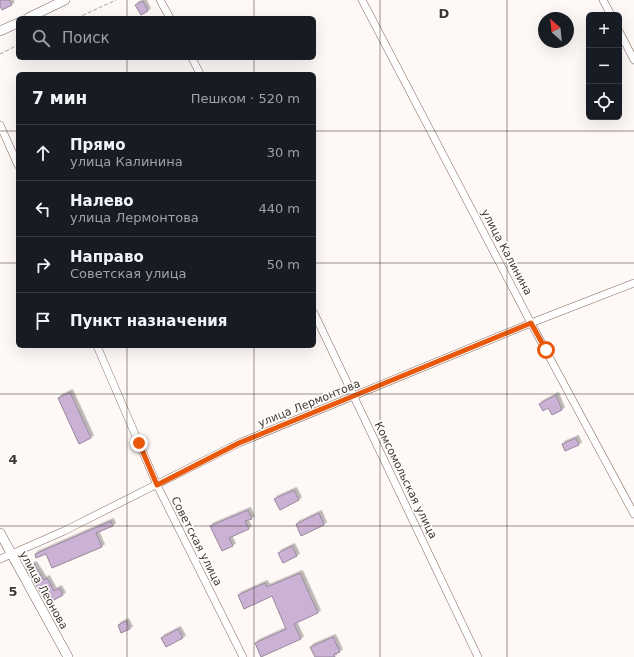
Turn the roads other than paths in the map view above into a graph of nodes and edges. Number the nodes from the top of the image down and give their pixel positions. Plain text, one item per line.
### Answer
1 (65, 0) edge
2 (160, 0) edge
3 (362, 0) edge
4 (603, 0) edge
5 (609, 12) edge
6 (32, 16) edge
7 (169, 16) edge
8 (16, 24) edge
9 (0, 31) edge
10 (622, 37) edge
11 (193, 60) edge
12 (634, 60) edge
13 (199, 72) edge
14 (0, 125) edge
15 (16, 161) edge
16 (634, 283) edge
17 (316, 317) edge
18 (531, 323) junction
19 (98, 348) edge
20 (353, 397) junction
21 (157, 485) junction
22 (634, 514) edge
23 (0, 533) edge
24 (10, 554) junction
25 (0, 559) edge
26 (68, 657) edge
27 (243, 657) edge
28 (478, 657) edge

1 - 6 main road
2 - 7 street
3 - 18 street, улица Калинина
4 - 5 street
8 - 9 main road
10 - 12 street
11 - 13 street
14 - 15 street
16 - 18 street, улица Лермонтова
17 - 20 street, Комсомольская улица
18 - 20 street, улица Лермонтова
18 - 22 street, улица Калинина
19 - 21 street, Советская улица
20 - 21 street, улица Лермонтова
20 - 28 street, Комсомольская улица
21 - 24 street, улица Лермонтова
21 - 27 street, Советская улица
23 - 24 main road, улица Леонова
24 - 25 street, улица Лермонтова
24 - 26 main road, улица Леонова

